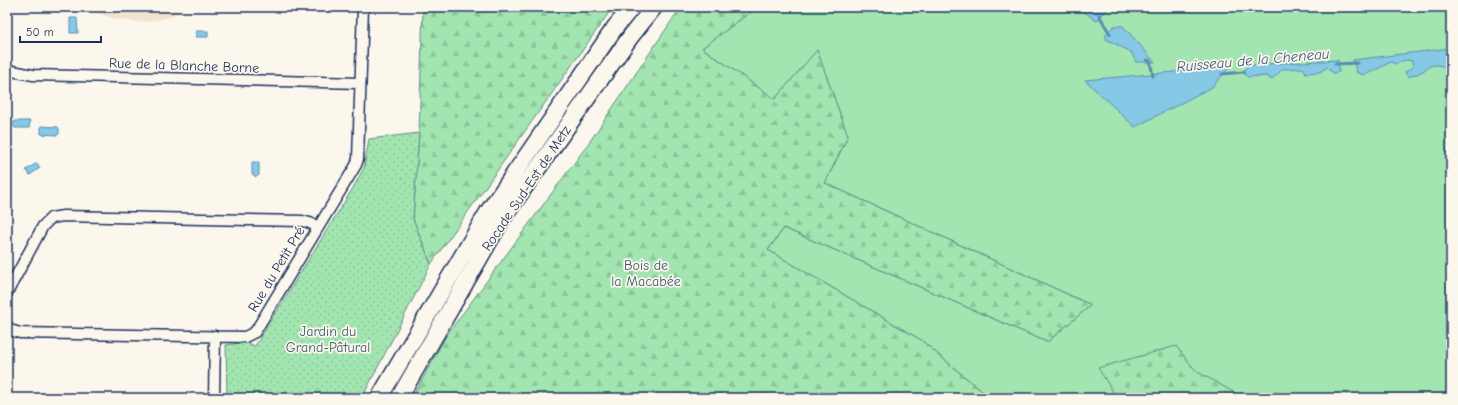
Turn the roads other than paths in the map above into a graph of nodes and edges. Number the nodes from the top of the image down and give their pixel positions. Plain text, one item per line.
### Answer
1 (363, 7) edge
2 (632, 7) edge
3 (654, 7) edge
4 (7, 70) edge
5 (360, 83) junction
6 (318, 227) junction
7 (7, 293) edge
8 (7, 326) edge
9 (215, 336) junction
10 (214, 398) edge
11 (379, 398) edge
12 (399, 398) edge

1 - 5 street
2 - 11 highway, Rocade Sud-Est de Metz
3 - 12 highway, Rocade Sud-Est de Metz
4 - 5 street, Rue de la Blanche Borne
5 - 6 street
6 - 7 street, Rue du Petit Pré
6 - 9 street, Rue du Petit Pré
8 - 9 street, Rue du Petit Pré
9 - 10 street

